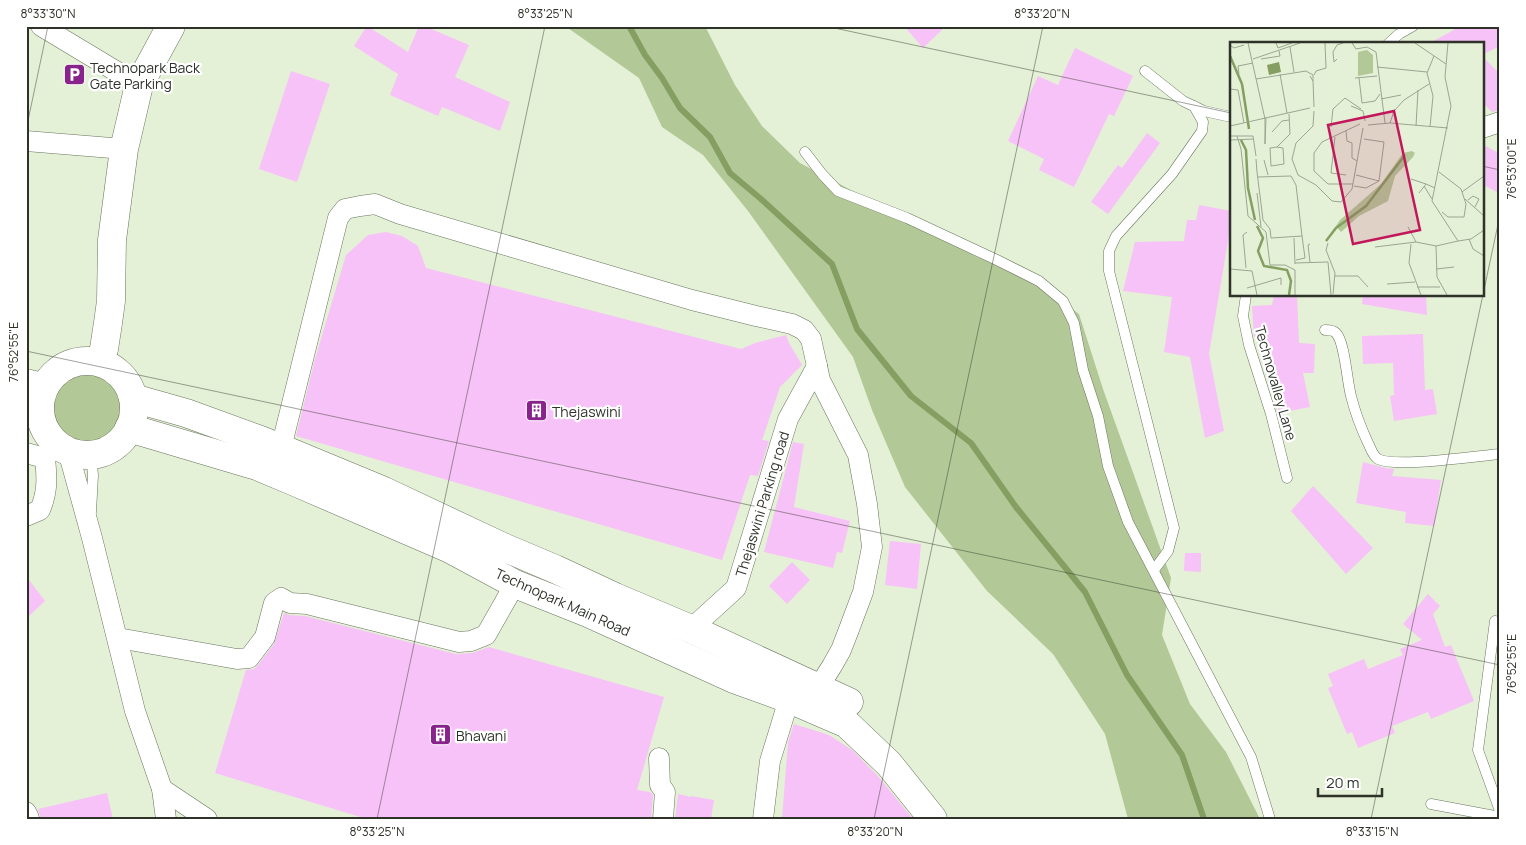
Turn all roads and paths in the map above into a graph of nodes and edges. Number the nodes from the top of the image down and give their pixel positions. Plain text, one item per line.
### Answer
1 (41, 26) edge
2 (171, 26) edge
3 (1413, 26) edge
4 (1390, 42) edge
5 (1145, 70) dead end
6 (139, 85) junction
7 (1194, 106) junction
8 (1230, 117) edge
9 (1500, 122) edge
10 (1484, 127) edge
11 (26, 141) edge
12 (124, 149) junction
13 (805, 152) dead end
14 (1246, 296) edge
15 (1325, 330) dead end
16 (99, 362) junction
17 (817, 366) junction
18 (36, 382) edge
19 (133, 398) junction
20 (129, 428) junction
21 (263, 441) junction
22 (57, 452) edge
23 (1500, 454) edge
24 (1287, 478) dead end
25 (26, 516) edge
26 (1154, 570) junction
27 (515, 584) junction
28 (615, 597) junction
29 (1495, 621) dead end
30 (691, 629) junction
31 (118, 638) junction
32 (818, 688) junction
33 (789, 699) junction
34 (849, 702) junction
35 (659, 758) dead end
36 (162, 789) junction
37 (1431, 804) dead end
38 (1500, 811) edge
39 (1500, 817) edge
40 (166, 819) edge
41 (207, 819) edge
42 (663, 819) edge
43 (763, 819) edge
44 (933, 819) edge
45 (950, 819) edge
46 (1270, 819) edge

1 - 6 street
2 - 6 street
3 - 4 lane
5 - 7 lane
6 - 12 street
7 - 8 lane
7 - 26 lane
9 - 10 street
11 - 12 street
12 - 16 street
13 - 26 lane
14 - 24 lane, Technovalley Lane
15 - 23 lane
16 - 18 street
16 - 19 street
17 - 21 street
17 - 30 street, Thejaswini Parking road
17 - 32 street
18 - 22 street
19 - 20 street
19 - 21 street, Technopark Main Road
20 - 22 street
20 - 27 street, Technopark Main Road
21 - 28 street, Technopark Main Road
22 - 25 street
22 - 31 street
26 - 46 lane
27 - 31 street
27 - 33 street, Technopark Main Road
28 - 30 street, Technopark Main Road
28 - 34 street, Technopark Main Road
29 - 38 lane
30 - 32 street, Technopark Main Road
31 - 36 street
32 - 34 street, Technopark Main Road
33 - 43 street
33 - 44 street, Technopark Main Road
34 - 45 street, Technopark Main Road
35 - 42 street
36 - 40 street
36 - 41 street
37 - 39 lane

